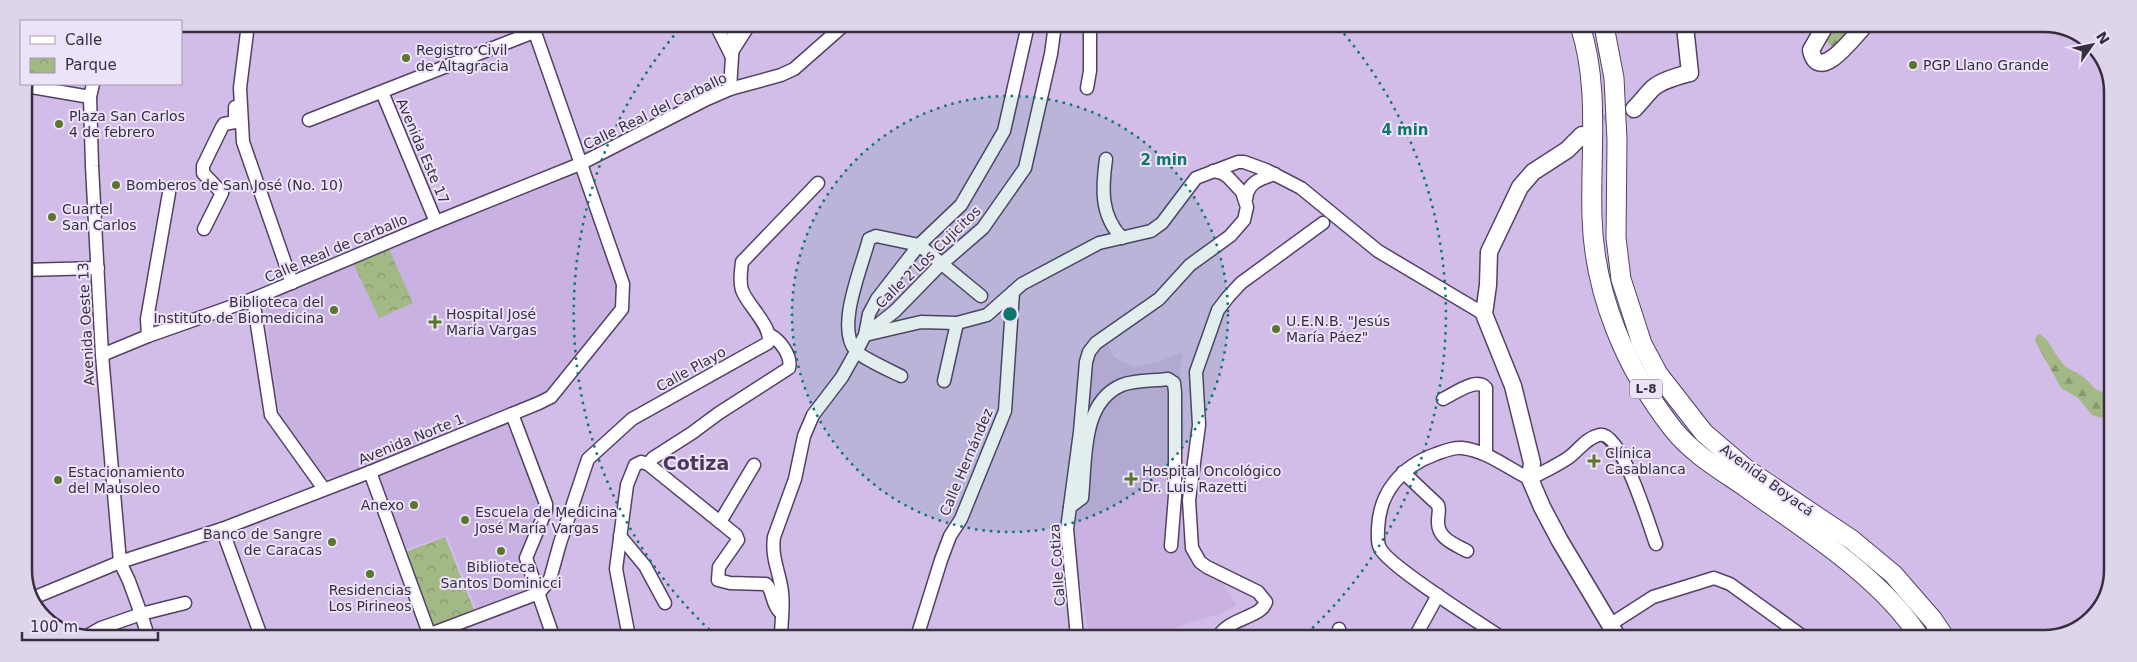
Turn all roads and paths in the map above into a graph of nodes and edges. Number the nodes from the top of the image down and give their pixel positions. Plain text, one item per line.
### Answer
1 (247, 32) edge
2 (524, 32) edge
3 (534, 32) edge
4 (720, 32) edge
5 (733, 32) edge
6 (744, 32) edge
7 (836, 32) edge
8 (1026, 32) edge
9 (1054, 32) edge
10 (1090, 32) edge
11 (1582, 32) edge
12 (1605, 32) edge
13 (1686, 32) edge
14 (1822, 32) edge
15 (1858, 32) edge
16 (731, 55) junction
17 (93, 85) edge
18 (33, 87) edge
19 (240, 88) junction
20 (1087, 88) dead end
21 (730, 89) junction
22 (382, 92) junction
23 (90, 97) junction
24 (1634, 109) tunnel mouth
25 (309, 120) dead end
26 (1582, 135) tunnel mouth
27 (1106, 159) dead end
28 (580, 164) junction
29 (1214, 171) junction
30 (1275, 174) junction
31 (818, 183) dead end
32 (169, 193) dead end
33 (1246, 199) junction
34 (436, 222) junction
35 (1324, 223) dead end
36 (204, 229) dead end
37 (1122, 238) junction
38 (919, 245) junction
39 (941, 264) junction
40 (98, 268) junction
41 (32, 270) edge
42 (292, 283) junction
43 (1013, 292) junction
44 (981, 296) dead end
45 (253, 299) junction
46 (1484, 314) junction
47 (957, 323) junction
48 (770, 335) junction
49 (865, 335) junction
50 (148, 336) junction
51 (856, 352) junction
52 (102, 355) junction
53 (901, 376) dead end
54 (944, 381) dead end
55 (1443, 399) dead end
56 (512, 414) junction
57 (1486, 453) junction
58 (648, 464) junction
59 (754, 465) dead end
60 (370, 472) junction
61 (1403, 472) junction
62 (1530, 479) junction
63 (324, 489) junction
64 (1070, 507) junction
65 (720, 522) junction
66 (222, 528) junction
67 (620, 536) junction
68 (1656, 544) dead end
69 (1170, 546) dead end
70 (1467, 551) dead end
71 (120, 562) junction
72 (538, 592) junction
73 (1438, 595) junction
74 (38, 596) edge
75 (185, 603) dead end
76 (665, 603) dead end
77 (781, 613) junction
78 (140, 614) junction
79 (98, 630) edge
80 (146, 630) edge
81 (259, 630) edge
82 (426, 630) edge
83 (443, 630) edge
84 (551, 630) edge
85 (628, 630) edge
86 (781, 630) edge
87 (919, 630) edge
88 (1076, 630) edge
89 (1224, 630) edge
90 (1419, 630) edge
91 (1490, 630) edge
92 (1613, 630) edge
93 (1615, 630) edge
94 (1794, 630) edge
95 (1914, 630) edge
96 (1940, 630) edge

1 - 19 street
2 - 22 street
3 - 28 street, Avenida Norte 1
4 - 16 street
5 - 16 street
6 - 16 street
7 - 21 street, Calle Real del Carballo
8 - 38 street
9 - 39 street, Calle 2 Los Cujicitos
10 - 20 street
11 - 95 highway, Avenida Boyacá / L-8
12 - 96 highway, Avenida Boyacá / L-8
13 - 24 main road
14 - 15 main road
16 - 21 street
17 - 23 street, Avenida Oeste 13
18 - 23 street
19 - 36 street
19 - 42 street
21 - 28 street, Calle Real del Carballo
22 - 25 street
22 - 34 street, Avenida Este 17
23 - 40 street, Avenida Oeste 13
26 - 46 main road
27 - 37 street
28 - 34 street, Calle Real de Carballo
28 - 56 street, Avenida Norte 1
29 - 30 street
29 - 33 street
29 - 37 street
30 - 33 street
30 - 46 street
31 - 48 street
32 - 50 street
33 - 64 street, Calle Cotiza
34 - 42 street, Calle Real de Carballo
35 - 89 street
37 - 43 street
38 - 39 street
38 - 49 street
38 - 51 street
39 - 44 street
39 - 49 street, Calle 2 Los Cujicitos
40 - 41 street
40 - 52 street, Avenida Oeste 13
42 - 45 street, Calle Real de Carballo
43 - 47 street
43 - 87 street, Calle Hernández
45 - 50 street, Calle Real de Carballo
45 - 63 street
46 - 62 main road
47 - 49 street
47 - 54 street
48 - 58 street
48 - 72 street, Calle Playo
49 - 51 street
50 - 52 street, Calle Real de Carballo
51 - 53 street
51 - 77 street
52 - 71 street, Avenida Oeste 13
55 - 57 street
56 - 60 street, Avenida Norte 1
56 - 72 street
57 - 61 street
57 - 62 street
58 - 65 street
58 - 67 street
59 - 65 street
60 - 63 street, Avenida Norte 1
60 - 82 street
61 - 70 street
61 - 73 street
62 - 68 street
62 - 92 main road
63 - 66 street, Avenida Norte 1
64 - 69 street
64 - 88 street, Calle Cotiza
65 - 77 street
66 - 71 street, Avenida Norte 1
66 - 81 street
67 - 76 street
67 - 85 street
71 - 74 street, Avenida Norte 1
71 - 78 street, Avenida Oeste 13
72 - 83 street
72 - 84 street
73 - 90 street
73 - 91 street
75 - 78 street
77 - 86 street
78 - 79 street
78 - 80 street, Avenida Oeste 13
93 - 94 street

